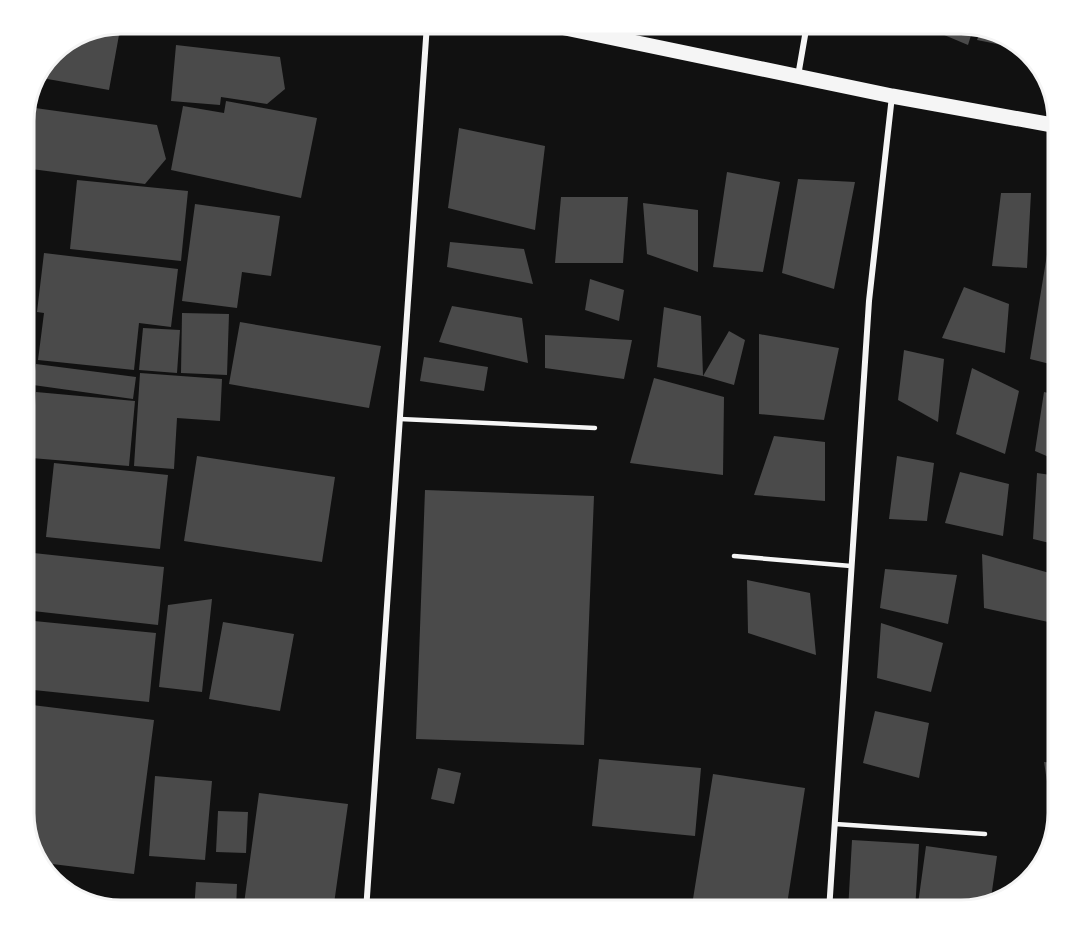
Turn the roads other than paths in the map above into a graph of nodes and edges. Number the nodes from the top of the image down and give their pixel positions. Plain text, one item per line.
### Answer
1 (426, 35) edge
2 (599, 35) edge
3 (805, 35) edge
4 (798, 76) junction
5 (892, 96) junction
6 (1048, 124) edge
7 (400, 419) junction
8 (595, 428) dead end
9 (734, 556) dead end
10 (851, 566) junction
11 (835, 824) junction
12 (985, 834) dead end
13 (367, 900) edge
14 (830, 900) edge

1 - 7 street
2 - 4 main road
3 - 4 street
4 - 5 main road
5 - 6 main road
5 - 10 street
7 - 8 lane
7 - 13 street
9 - 10 lane
10 - 11 street
11 - 12 lane
11 - 14 street

